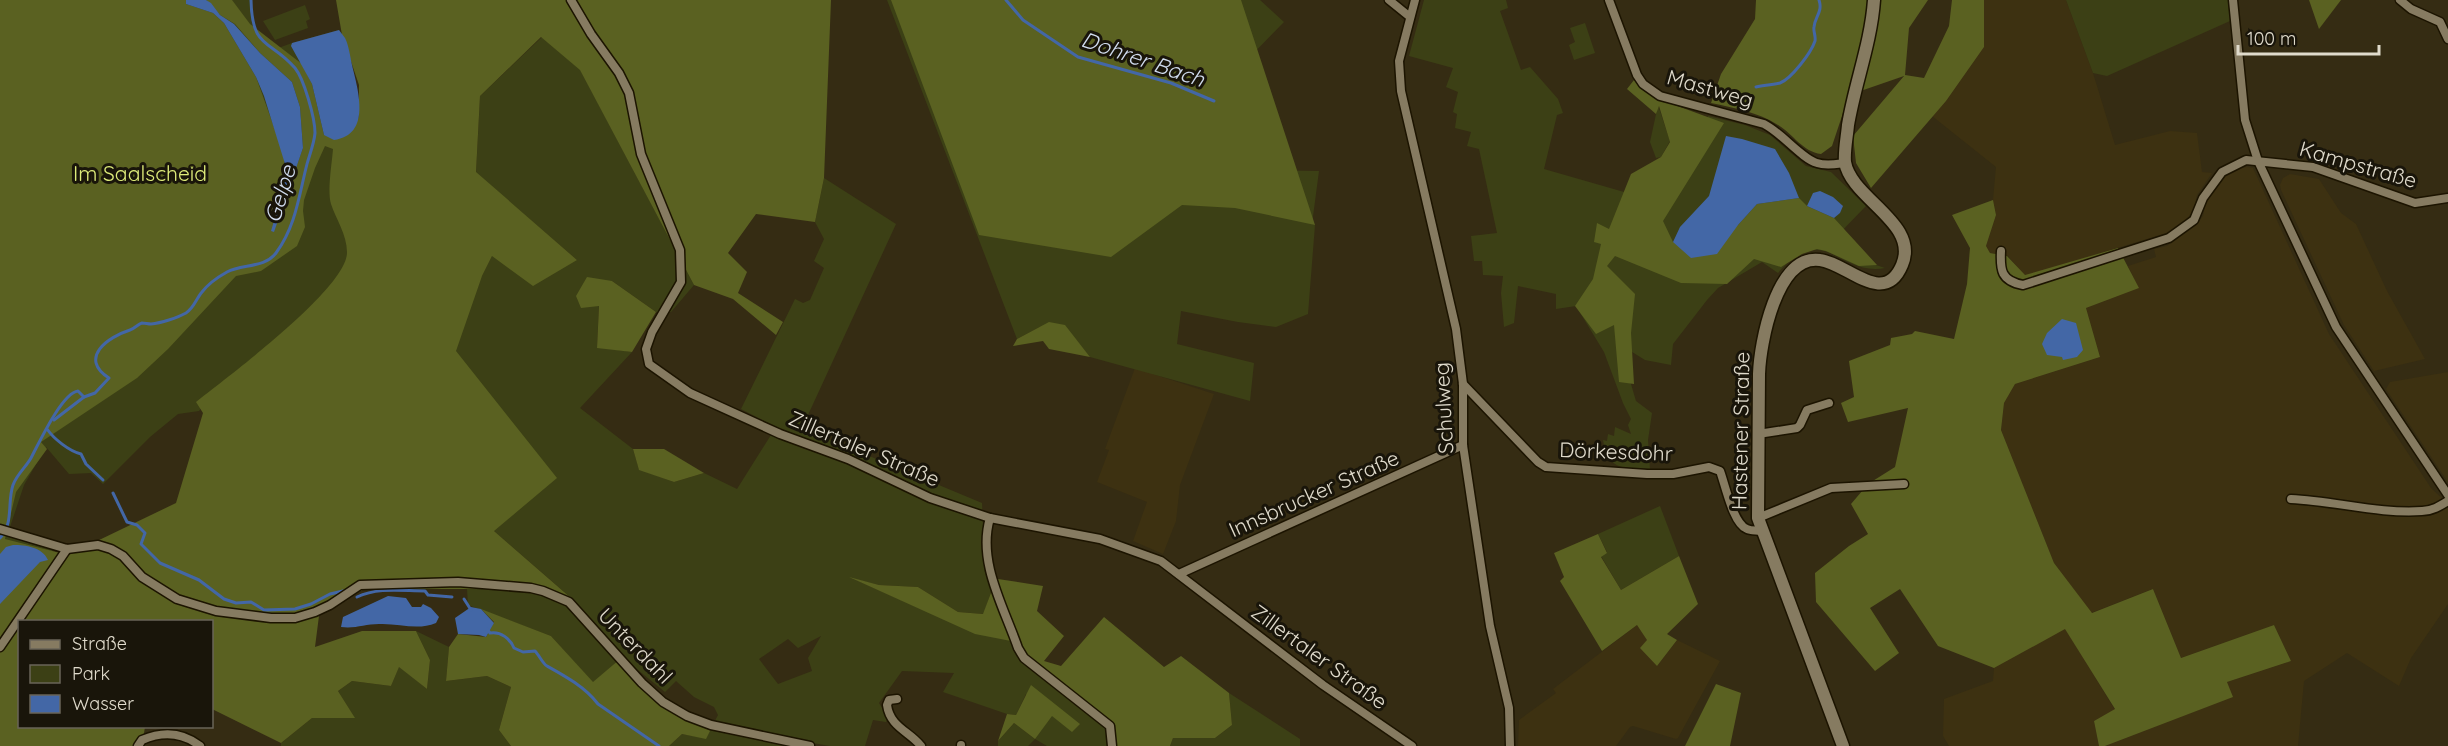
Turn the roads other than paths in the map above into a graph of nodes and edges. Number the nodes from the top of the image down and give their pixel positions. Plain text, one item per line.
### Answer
1 (571, 0) edge
2 (1389, 0) edge
3 (1415, 0) edge
4 (1609, 0) edge
5 (1874, 0) edge
6 (2233, 0) edge
7 (2400, 0) edge
8 (1410, 17) junction
9 (2448, 39) edge
10 (2258, 161) junction
11 (1845, 163) junction
12 (2448, 198) edge
13 (2001, 251) dead end
14 (1463, 384) junction
15 (1829, 403) dead end
16 (1758, 434) junction
17 (1463, 445) junction
18 (1904, 484) dead end
19 (2448, 495) edge
20 (2291, 499) dead end
21 (2448, 501) edge
22 (1758, 518) junction
23 (990, 519) junction
24 (4, 530) edge
25 (1761, 531) junction
26 (67, 549) junction
27 (1179, 574) junction
28 (18, 620) edge
29 (18, 621) edge
30 (0, 647) edge
31 (897, 699) dead end
32 (138, 746) edge
33 (200, 746) edge
34 (810, 746) edge
35 (921, 746) edge
36 (1112, 746) edge
37 (1412, 746) edge
38 (1510, 746) edge
39 (1844, 746) edge

1 - 23 street, Zillertaler Straße
2 - 8 street
3 - 8 street
4 - 11 street, Mastweg
5 - 11 main road
6 - 10 street
7 - 9 street
8 - 14 street, Schulweg
10 - 12 street, Kampstraße
10 - 13 street
10 - 19 street
11 - 16 main road, Hastener Straße
14 - 17 street, Schulweg
14 - 25 street, Dörkesdohr
15 - 16 street
16 - 22 main road, Hastener Straße
17 - 27 street, Innsbrucker Straße
17 - 38 street, Schulweg
18 - 22 street
20 - 21 street
22 - 25 main road, Hastener Straße
23 - 27 street, Zillertaler Straße
23 - 36 street
24 - 26 street
25 - 39 main road, Hastener Straße
26 - 28 street
26 - 34 street, Unterdahl
27 - 37 street, Zillertaler Straße
29 - 30 street
31 - 35 street
32 - 33 street

